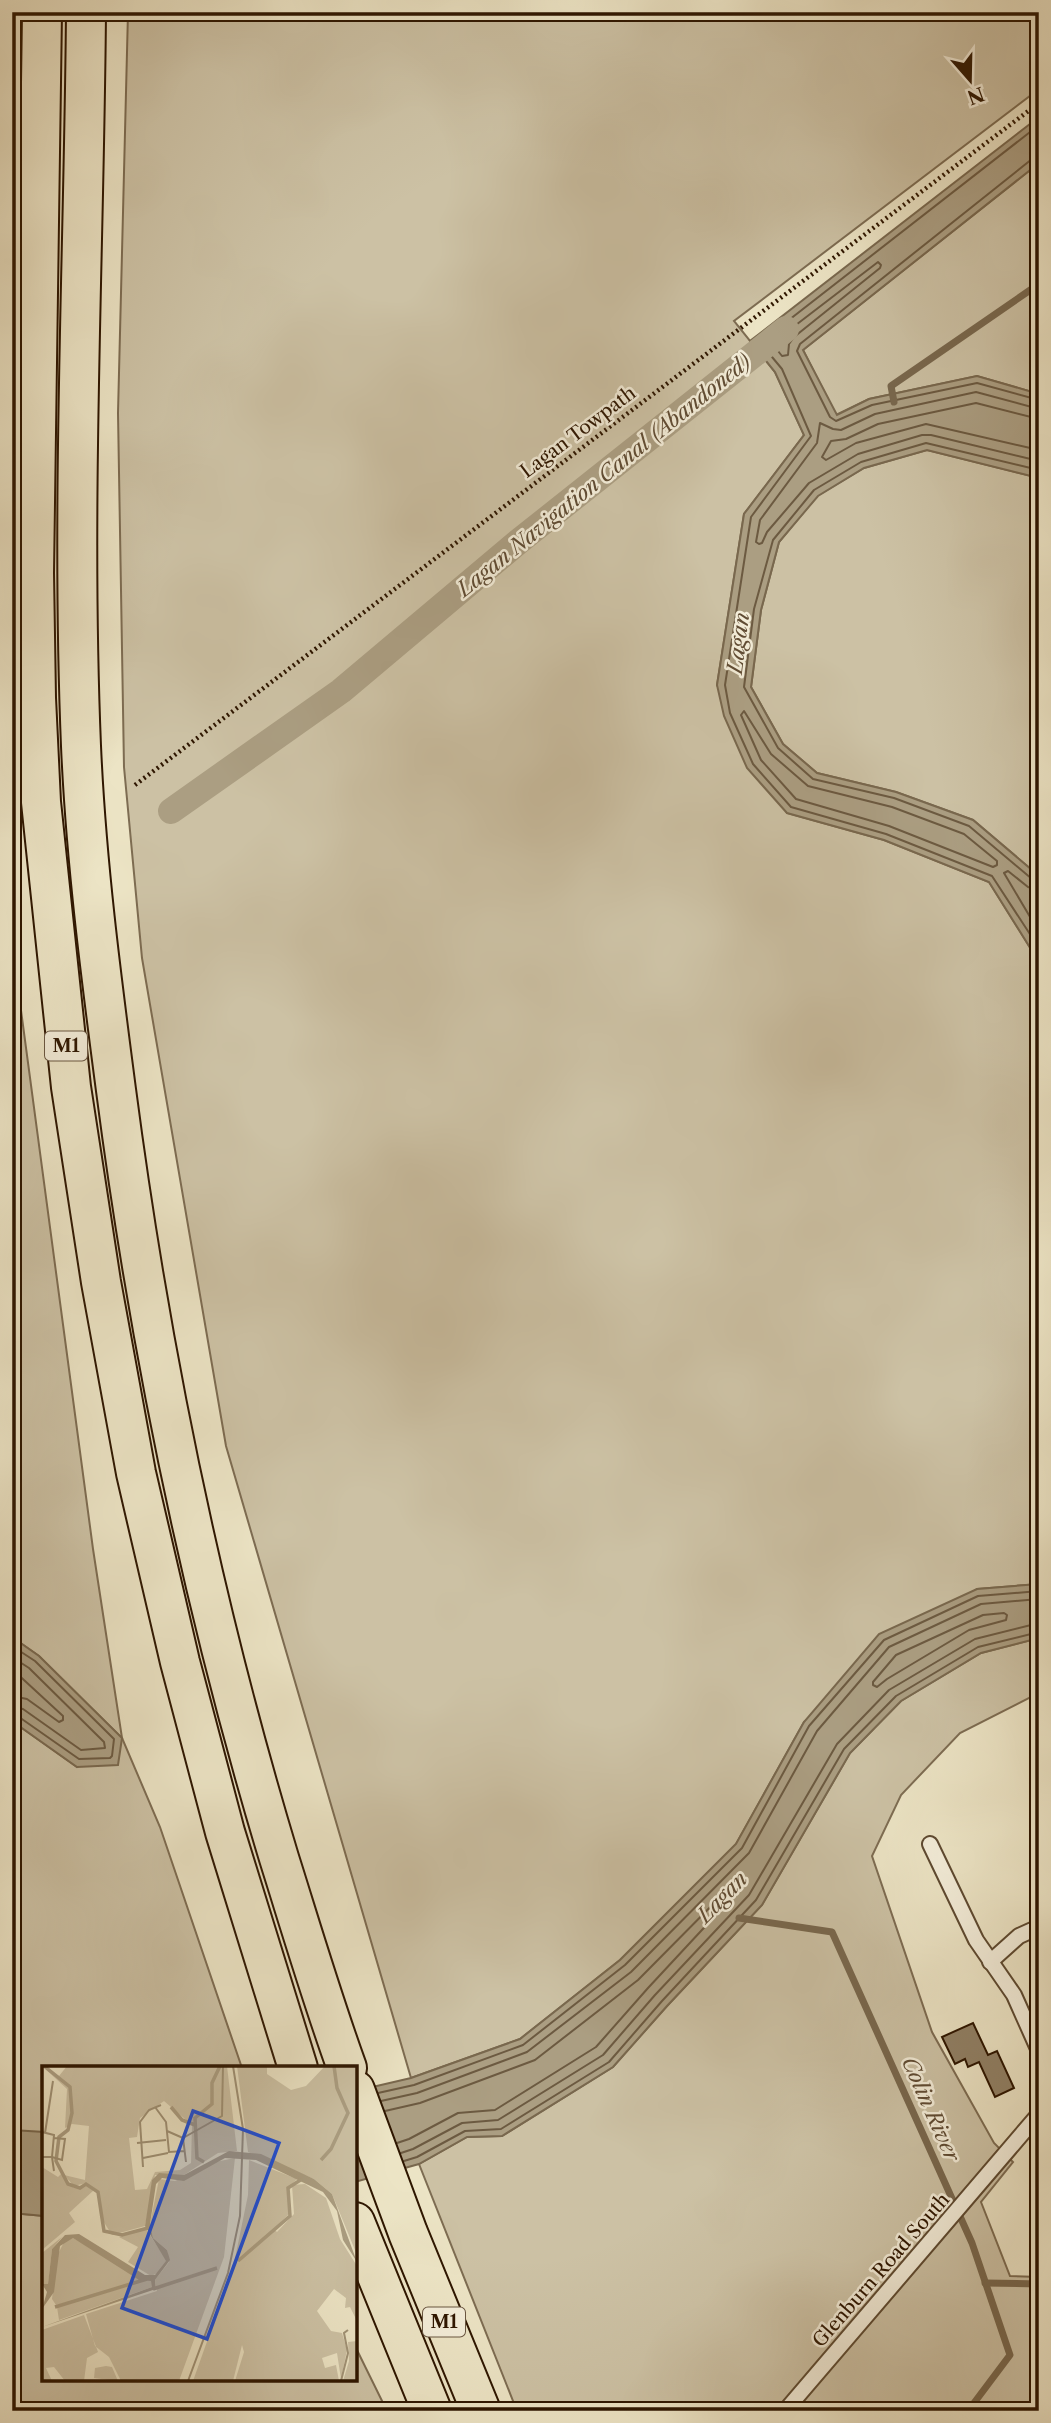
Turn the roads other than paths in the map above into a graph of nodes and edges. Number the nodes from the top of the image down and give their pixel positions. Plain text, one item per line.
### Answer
1 (42, 12) edge
2 (86, 12) edge
3 (930, 1844) dead end
4 (1039, 1927) edge
5 (990, 1962) junction
6 (1039, 2051) edge
7 (342, 2054) edge
8 (295, 2061) edge
9 (357, 2095) edge
10 (1039, 2113) edge
11 (360, 2234) edge
12 (432, 2411) edge
13 (481, 2411) edge
14 (785, 2411) edge

1 - 8 highway, M1
2 - 7 highway, M1
3 - 5 lane
4 - 5 lane
5 - 6 lane
9 - 13 highway, M1
10 - 14 lane, Glenburn Road South
11 - 12 highway, M1

